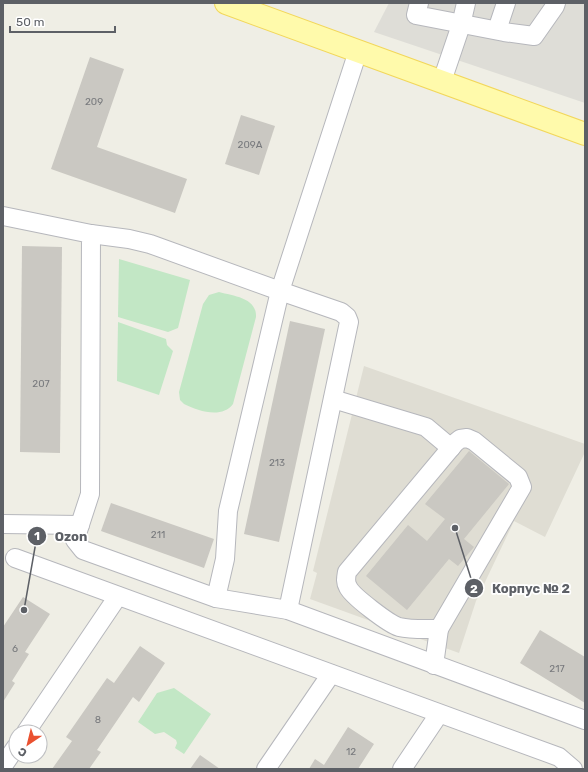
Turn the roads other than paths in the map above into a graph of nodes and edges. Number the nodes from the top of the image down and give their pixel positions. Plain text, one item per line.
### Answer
1 (226, 3) edge
2 (419, 3) edge
3 (466, 3) edge
4 (506, 3) edge
5 (556, 3) edge
6 (461, 24) junction
7 (496, 30) junction
8 (358, 51) junction
9 (442, 81) junction
10 (585, 134) edge
11 (3, 216) edge
12 (91, 234) junction
13 (280, 291) junction
14 (333, 399) junction
15 (451, 448) junction
16 (3, 524) edge
17 (80, 525) junction
18 (15, 558) dead end
19 (118, 596) junction
20 (216, 598) junction
21 (288, 610) junction
22 (439, 629) junction
23 (434, 664) junction
24 (331, 674) junction
25 (439, 714) junction
26 (585, 720) edge
27 (31, 724) edge
28 (266, 769) edge
29 (402, 769) edge
30 (573, 769) edge

1 - 8 main road
2 - 6 street
3 - 6 street
4 - 7 street
5 - 7 street
6 - 7 street
6 - 9 street
8 - 9 main road
8 - 13 street
9 - 10 main road
11 - 12 street
12 - 13 street
12 - 17 street
13 - 14 street
13 - 20 street
14 - 15 street
14 - 21 street
15 - 22 street
15 - 22 street
16 - 17 street
17 - 20 street
18 - 19 street
19 - 24 street
19 - 27 street
20 - 21 street
21 - 23 street
22 - 23 street
23 - 26 street
24 - 25 street
24 - 28 street
25 - 29 street
25 - 30 street

